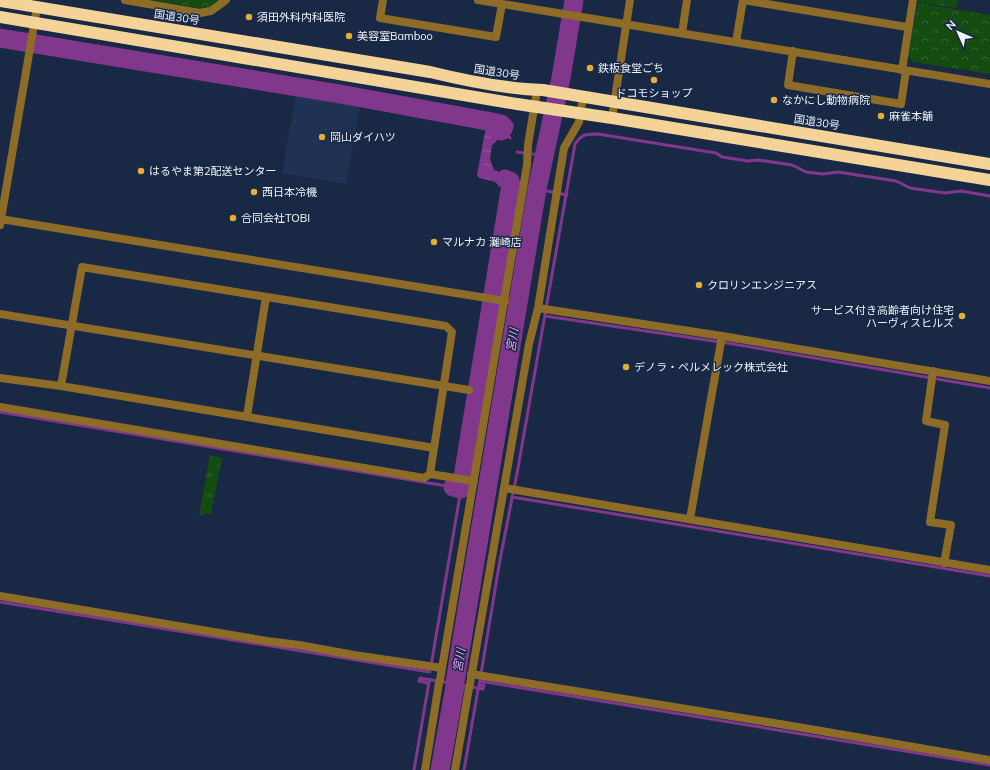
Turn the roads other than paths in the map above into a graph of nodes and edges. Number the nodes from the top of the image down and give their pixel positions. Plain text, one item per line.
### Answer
1 (125, 0) edge
2 (226, 0) edge
3 (384, 0) edge
4 (478, 0) edge
5 (630, 0) edge
6 (687, 0) edge
7 (743, 0) edge
8 (912, 0) edge
9 (0, 1) edge
10 (497, 2) edge
11 (37, 7) junction
12 (0, 17) edge
13 (35, 23) junction
14 (626, 24) junction
15 (907, 27) junction
16 (682, 33) junction
17 (736, 42) junction
18 (793, 51) junction
19 (904, 70) junction
20 (990, 84) edge
21 (540, 90) junction
22 (578, 96) junction
23 (614, 102) junction
24 (537, 107) junction
25 (576, 113) junction
26 (612, 118) junction
27 (990, 164) edge
28 (990, 180) edge
29 (0, 221) edge
30 (266, 297) junction
31 (505, 301) junction
32 (543, 309) junction
33 (0, 314) edge
34 (72, 326) junction
35 (722, 340) junction
36 (256, 356) junction
37 (932, 376) junction
38 (0, 378) edge
39 (990, 381) edge
40 (61, 386) junction
41 (444, 386) junction
42 (469, 390) dead end
43 (0, 407) edge
44 (247, 416) junction
45 (434, 448) junction
46 (430, 474) junction
47 (474, 481) junction
48 (511, 490) junction
49 (690, 519) junction
50 (944, 563) junction
51 (990, 570) edge
52 (0, 596) edge
53 (435, 667) junction
54 (478, 675) junction
55 (990, 760) edge
56 (425, 770) edge
57 (455, 770) edge

1 - 2 street
3 - 10 street
4 - 10 street
5 - 14 street
6 - 16 street
7 - 15 street
7 - 17 street
8 - 15 street
9 - 11 highway, 国道30号
10 - 14 street
11 - 13 street
11 - 21 highway, 国道30号
12 - 13 highway
13 - 24 highway
13 - 29 street
14 - 16 street
14 - 23 street
15 - 19 street
16 - 17 street
17 - 18 street
18 - 19 street
18 - 19 street
19 - 20 street
21 - 22 highway, 国道30号
21 - 24 street
22 - 23 highway, 国道30号
22 - 25 street
23 - 26 street
23 - 27 highway, 国道30号
24 - 25 highway
24 - 31 street
25 - 26 highway
25 - 32 street
26 - 28 highway
29 - 31 street
30 - 34 street
30 - 36 street
30 - 41 street
31 - 47 street
32 - 35 street
32 - 48 street
33 - 34 street
34 - 36 street
34 - 40 street
35 - 37 street
35 - 49 street
36 - 41 street
36 - 44 street
37 - 39 street
37 - 50 street
38 - 40 street
40 - 44 street
41 - 42 street
41 - 45 street
43 - 46 street
44 - 45 street
45 - 46 street
46 - 47 street
47 - 53 street
48 - 49 street
48 - 54 street
49 - 50 street
50 - 51 street
52 - 53 street
53 - 56 street
54 - 55 street
54 - 57 street

